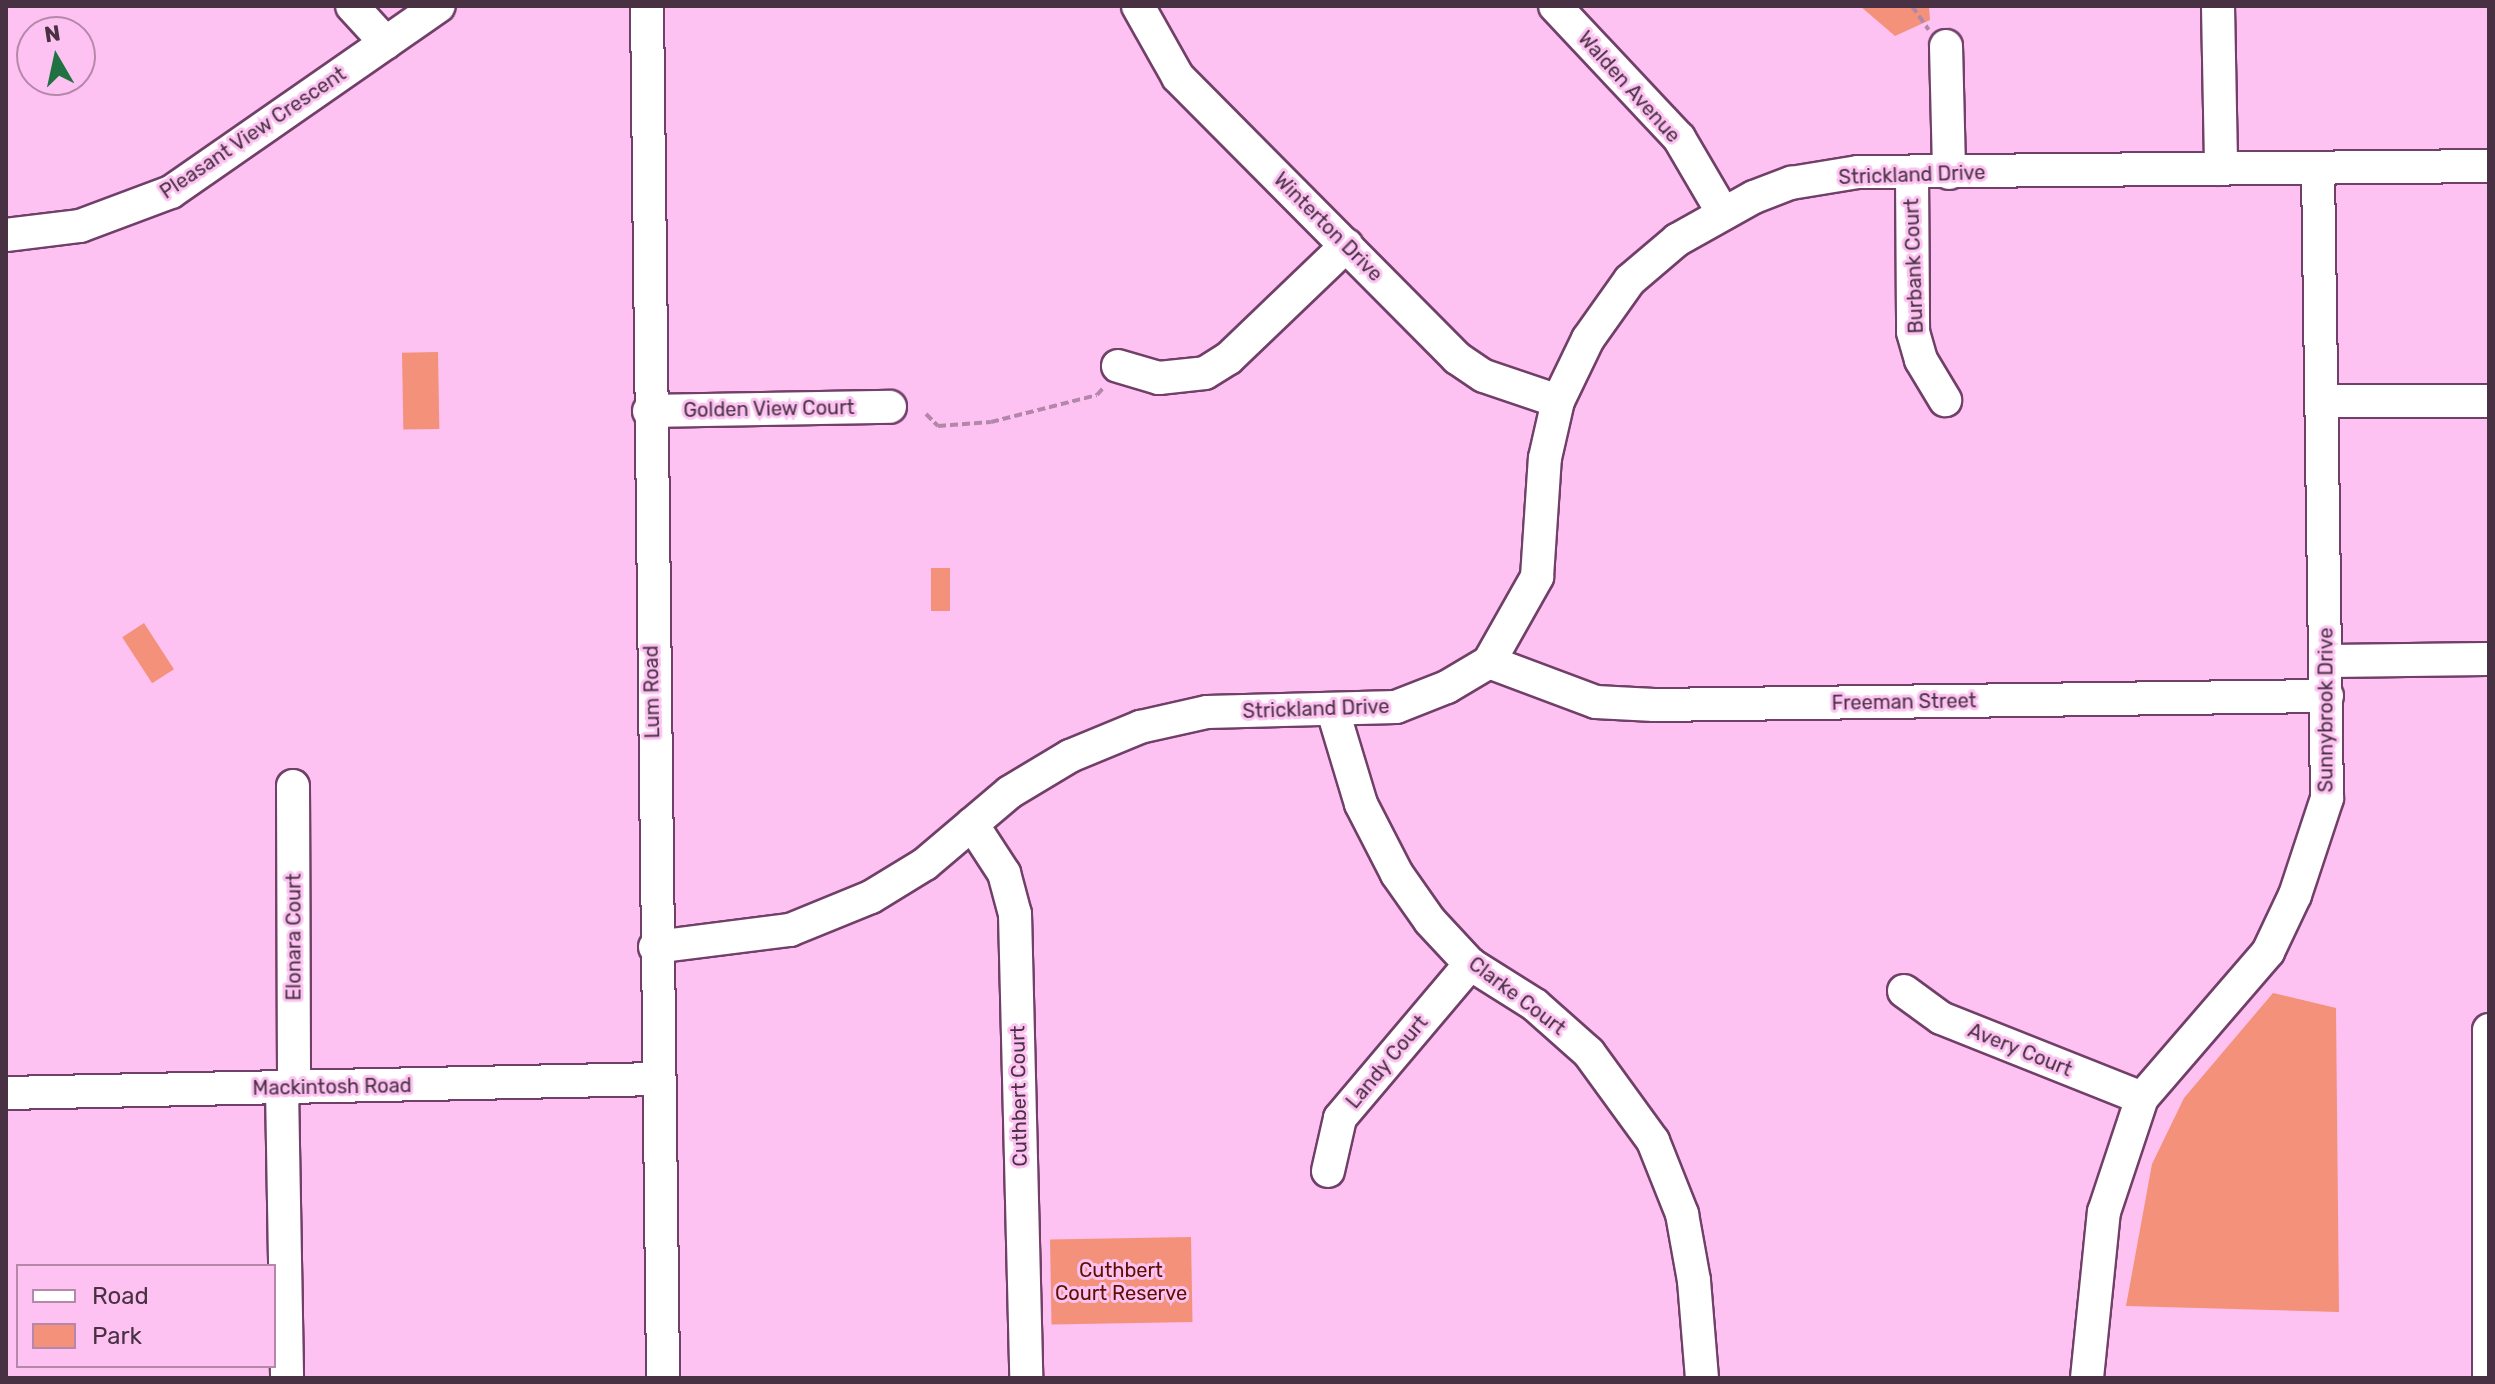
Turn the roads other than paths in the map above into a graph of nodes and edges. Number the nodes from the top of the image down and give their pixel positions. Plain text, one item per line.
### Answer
1 (352, 6) edge
2 (439, 6) edge
3 (647, 6) edge
4 (1138, 6) edge
5 (1555, 6) edge
6 (2218, 6) edge
7 (386, 43) junction
8 (1946, 46) dead end
9 (2489, 166) edge
10 (2221, 169) junction
11 (2318, 169) junction
12 (1949, 173) junction
13 (1912, 174) junction
14 (1723, 213) junction
15 (6, 235) edge
16 (1347, 245) junction
17 (1118, 366) road end
18 (1945, 400) dead end
19 (1558, 401) junction
20 (2322, 401) junction
21 (2489, 401) edge
22 (890, 407) dead end
23 (649, 411) junction
24 (2489, 659) edge
25 (2327, 661) junction
26 (1489, 662) junction
27 (2327, 696) junction
28 (1333, 711) junction
29 (293, 786) dead end
30 (972, 824) junction
31 (655, 947) junction
32 (1470, 964) junction
33 (1904, 991) dead end
34 (2489, 1030) edge
35 (658, 1079) junction
36 (288, 1088) junction
37 (6, 1093) edge
38 (2142, 1098) junction
39 (1328, 1171) dead end
40 (2488, 1206) edge
41 (287, 1378) edge
42 (663, 1378) edge
43 (1026, 1378) edge
44 (1702, 1378) edge
45 (2087, 1378) edge
46 (2489, 1378) edge

1 - 7 street
2 - 7 street, Pleasant View Crescent
3 - 23 street, Lum Road
4 - 16 street, Winterton Drive
5 - 14 street, Walden Avenue
6 - 10 street
7 - 15 street, Pleasant View Crescent
8 - 12 street
9 - 11 street, Strickland Drive
10 - 11 street, Strickland Drive
10 - 12 street, Strickland Drive
11 - 20 street, Sunnybrook Drive
12 - 13 street, Strickland Drive
13 - 14 street, Strickland Drive
13 - 18 street, Burbank Court
14 - 19 street, Strickland Drive
16 - 17 street
16 - 19 street, Winterton Drive
19 - 26 street, Strickland Drive
20 - 21 street
20 - 25 street, Sunnybrook Drive
22 - 23 street, Golden View Court
23 - 31 street, Lum Road
24 - 25 street
25 - 27 street, Sunnybrook Drive
26 - 27 street, Freeman Street
26 - 28 street, Strickland Drive
27 - 38 street, Sunnybrook Drive
28 - 30 street, Strickland Drive
28 - 32 street, Clarke Court
29 - 36 street, Elonara Court
30 - 31 street, Strickland Drive
30 - 43 street, Cuthbert Court
31 - 35 street, Lum Road
32 - 39 street, Landy Court
32 - 44 street, Clarke Court
33 - 38 street, Avery Court
34 - 40 street
35 - 36 street, Mackintosh Road
35 - 42 street, Lum Road
36 - 37 street, Mackintosh Road
36 - 41 street, Elonara Court
38 - 45 street, Sunnybrook Drive
40 - 46 street

